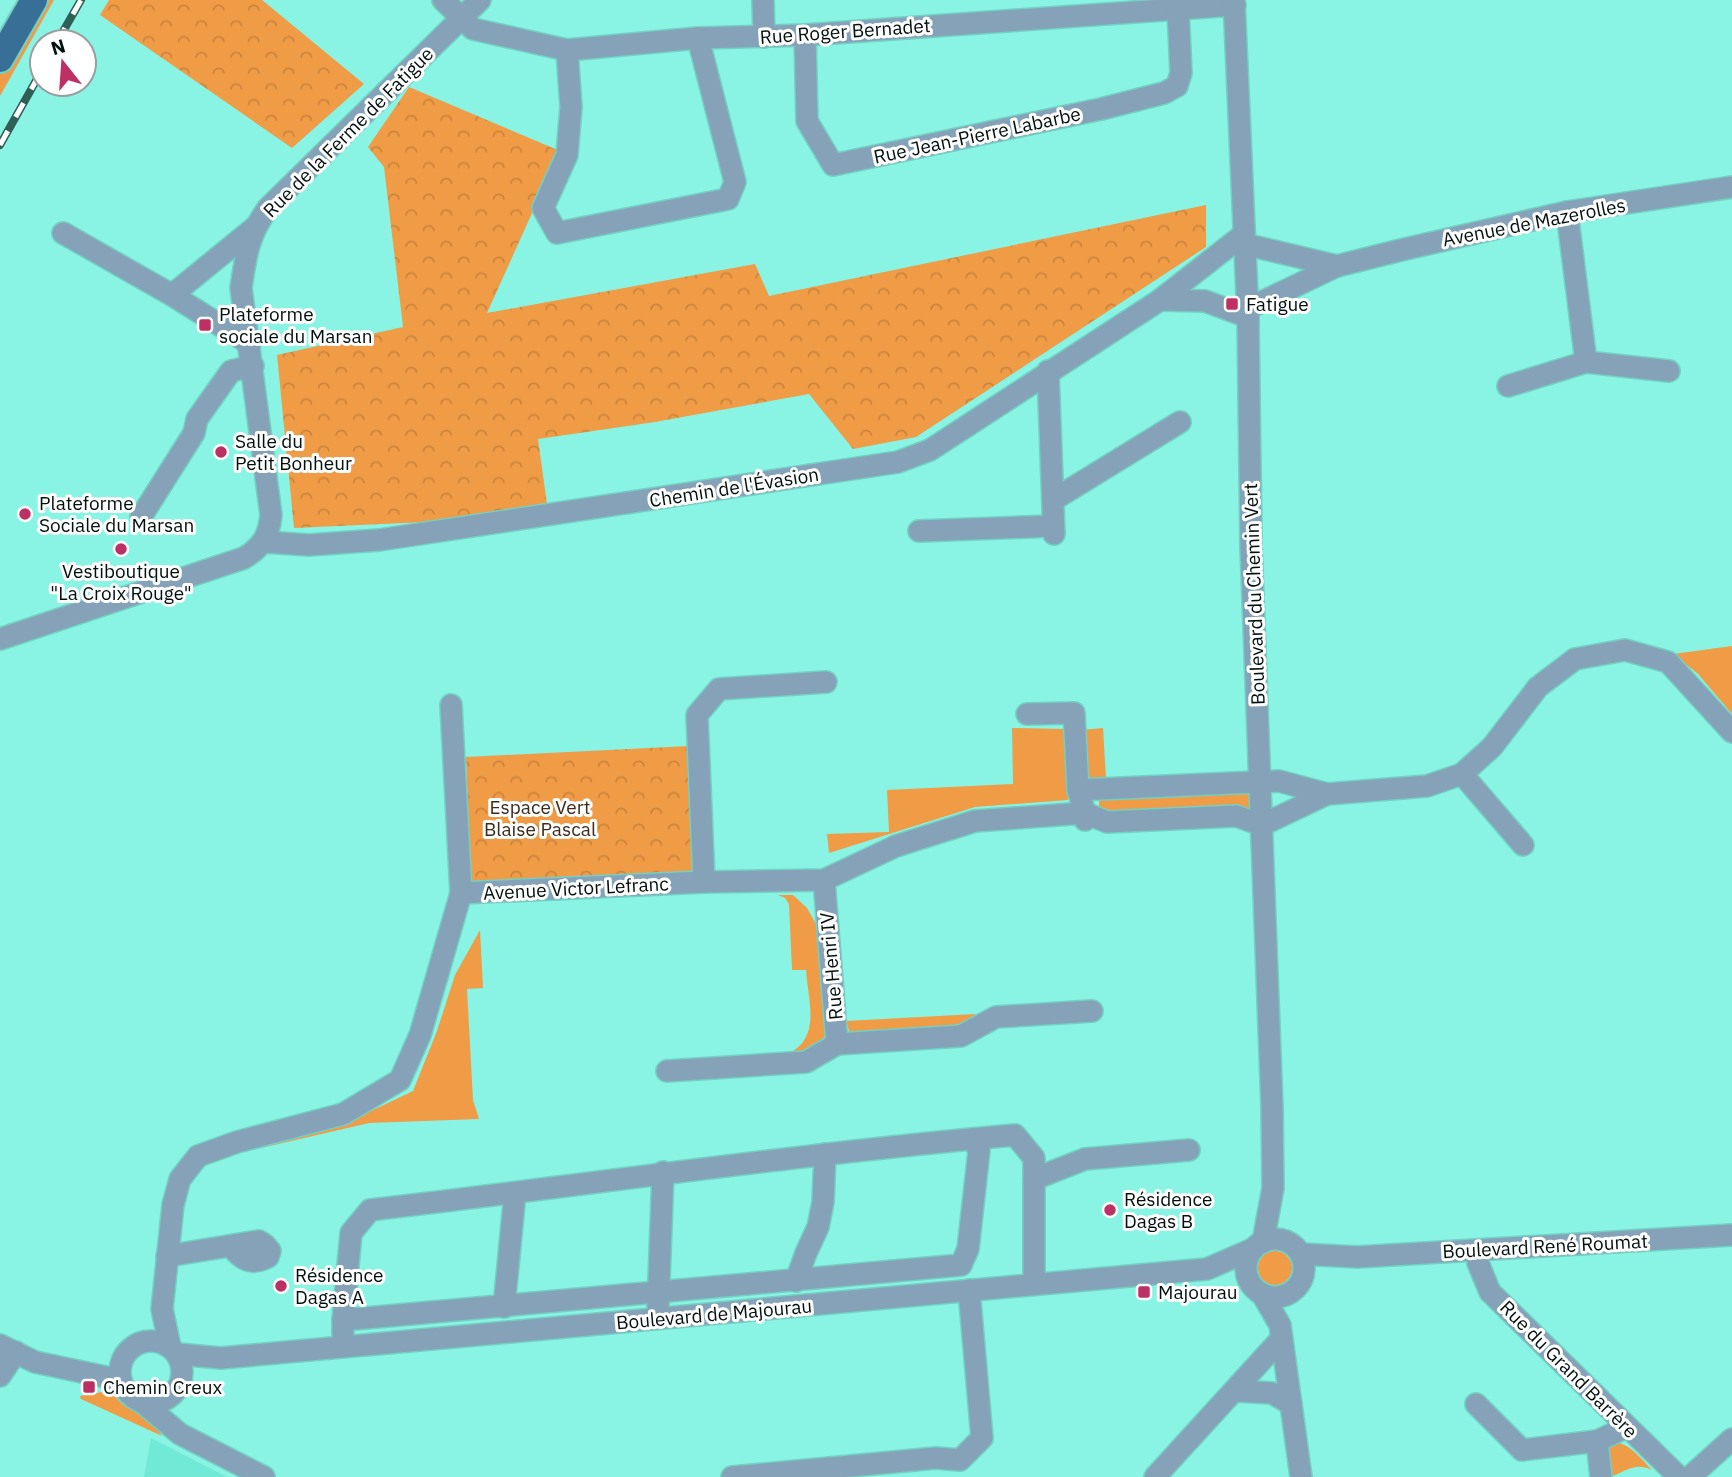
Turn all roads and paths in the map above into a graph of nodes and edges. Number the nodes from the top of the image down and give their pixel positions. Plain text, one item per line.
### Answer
1 (19, 0) edge
2 (34, 0) edge
3 (443, 0) edge
4 (480, 0) edge
5 (763, 0) edge
6 (1234, 3) edge
7 (1178, 9) junction
8 (462, 19) junction
9 (0, 34) edge
10 (805, 35) junction
11 (764, 37) junction
12 (698, 38) junction
13 (567, 50) junction
14 (0, 59) edge
15 (1732, 187) edge
16 (1567, 212) junction
17 (254, 228) junction
18 (63, 233) dead end
19 (1244, 239) junction
20 (1337, 266) junction
21 (172, 295) junction
22 (1160, 300) junction
23 (1247, 313) junction
24 (250, 344) junction
25 (1586, 362) junction
26 (1048, 370) junction
27 (1669, 370) dead end
28 (254, 373) junction
29 (1508, 386) dead end
30 (1180, 422) dead end
31 (1053, 500) junction
32 (141, 517) dead end
33 (919, 531) dead end
34 (267, 536) junction
35 (0, 639) edge
36 (826, 682) dead end
37 (451, 705) dead end
38 (1027, 714) dead end
39 (1732, 732) edge
40 (1462, 774) junction
41 (1261, 783) junction
42 (1078, 790) junction
43 (1327, 794) junction
44 (1085, 817) junction
45 (1262, 825) junction
46 (1523, 845) dead end
47 (824, 880) junction
48 (704, 882) junction
49 (461, 893) junction
50 (1092, 1011) dead end
51 (837, 1044) junction
52 (667, 1071) dead end
53 (973, 1139) junction
54 (1189, 1150) dead end
55 (825, 1154) junction
56 (663, 1172) junction
57 (1034, 1179) junction
58 (1273, 1188) junction
59 (514, 1193) junction
60 (1732, 1235) edge
61 (231, 1246) dead end
62 (1258, 1246) junction
63 (1477, 1250) junction
64 (167, 1256) junction
65 (1297, 1264) junction
66 (1207, 1269) junction
67 (796, 1281) junction
68 (1034, 1284) junction
69 (969, 1290) junction
70 (1257, 1290) junction
71 (658, 1294) junction
72 (504, 1307) junction
73 (162, 1308) junction
74 (658, 1319) junction
75 (343, 1320) junction
76 (1281, 1332) junction
77 (143, 1342) junction
78 (343, 1347) junction
79 (8, 1348) edge
80 (176, 1357) junction
81 (121, 1370) junction
82 (0, 1376) edge
83 (1236, 1391) junction
84 (171, 1396) junction
85 (142, 1402) junction
86 (1291, 1404) junction
87 (1476, 1404) dead end
88 (1627, 1427) junction
89 (180, 1434) junction
90 (1732, 1439) edge
91 (1597, 1441) junction
92 (960, 1460) junction
93 (264, 1477) edge
94 (733, 1477) edge
95 (945, 1477) edge
96 (1155, 1477) edge
97 (1301, 1477) edge
98 (1601, 1477) edge
99 (1679, 1477) edge
100 (1690, 1477) edge

1 - 9 main road
2 - 14 main road
3 - 8 street, Rue Roger Bernadet
4 - 8 street, Rue de la Ferme de Fatigue
5 - 11 street
6 - 7 street, Rue Roger Bernadet
6 - 19 street, Boulevard du Chemin Vert
7 - 10 street, Rue Roger Bernadet
7 - 10 street, Rue Jean-Pierre Labarbe
8 - 13 street, Rue Roger Bernadet
8 - 17 street, Rue de la Ferme de Fatigue
10 - 11 street, Rue Roger Bernadet
11 - 12 street, Rue Roger Bernadet
12 - 13 street, Rue Roger Bernadet
12 - 13 street
15 - 16 street, Avenue de Mazerolles
16 - 20 street, Avenue de Mazerolles
16 - 25 street
17 - 21 street
17 - 24 street, Rue de la Ferme de Fatigue
18 - 21 street
19 - 20 street, Avenue de Mazerolles
19 - 22 street, Chemin de l'Évasion
19 - 23 street, Boulevard du Chemin Vert
20 - 23 street, Avenue de Mazerolles
21 - 24 street
22 - 23 street
22 - 26 street, Chemin de l'Évasion
23 - 41 street, Boulevard du Chemin Vert
24 - 28 street, Rue de la Ferme de Fatigue
25 - 27 street
25 - 29 street
26 - 31 street
26 - 34 street, Chemin de l'Évasion
28 - 32 street
28 - 34 street, Rue de la Ferme de Fatigue
30 - 31 street
31 - 33 street
34 - 35 street
36 - 48 street
37 - 49 street
38 - 42 street
39 - 40 street
40 - 43 street
40 - 46 street
41 - 42 street
41 - 43 street
41 - 45 street, Boulevard du Chemin Vert
42 - 44 street
43 - 45 street
44 - 45 street, Avenue Victor Lefranc
44 - 47 street, Avenue Victor Lefranc
45 - 58 street, Boulevard du Chemin Vert
47 - 48 street, Avenue Victor Lefranc
47 - 51 street, Rue Henri IV
48 - 49 street, Avenue Victor Lefranc
49 - 64 street, Avenue Victor Lefranc
50 - 51 street
51 - 52 street, Rue Henri IV
53 - 55 street
53 - 57 street
53 - 67 street
54 - 57 street
55 - 56 street
55 - 67 street
56 - 59 street
56 - 71 street
57 - 68 street
58 - 62 street, Boulevard du Chemin Vert
58 - 65 street, Boulevard du Chemin Vert
59 - 72 street
59 - 75 street
60 - 63 street, Boulevard René Roumat
61 - 64 street
62 - 65 street
62 - 66 street, Boulevard de Majourau
62 - 70 street
63 - 65 street, Boulevard René Roumat
63 - 88 street, Rue du Grand Barrère
64 - 73 street, Avenue Victor Lefranc
65 - 70 street
65 - 76 street
66 - 68 street, Boulevard de Majourau
66 - 70 street, Boulevard de Majourau
67 - 71 street
68 - 69 street, Boulevard de Majourau
69 - 74 street, Boulevard de Majourau
69 - 92 street
70 - 76 street
71 - 72 street
71 - 74 street
72 - 75 street
73 - 77 street, Avenue Victor Lefranc
73 - 80 street, Avenue Victor Lefranc
74 - 78 street, Boulevard de Majourau
75 - 78 street
76 - 83 street
76 - 86 street
77 - 80 street
77 - 81 street
78 - 80 street, Boulevard de Majourau
79 - 81 street
79 - 82 street
80 - 84 street
81 - 85 street
83 - 86 street
83 - 96 street
84 - 85 street
84 - 89 street
85 - 89 street
86 - 97 street
87 - 91 street
88 - 91 street
88 - 99 street, Rue du Grand Barrère
89 - 93 street
90 - 100 street
91 - 98 street
92 - 94 street
92 - 95 street

